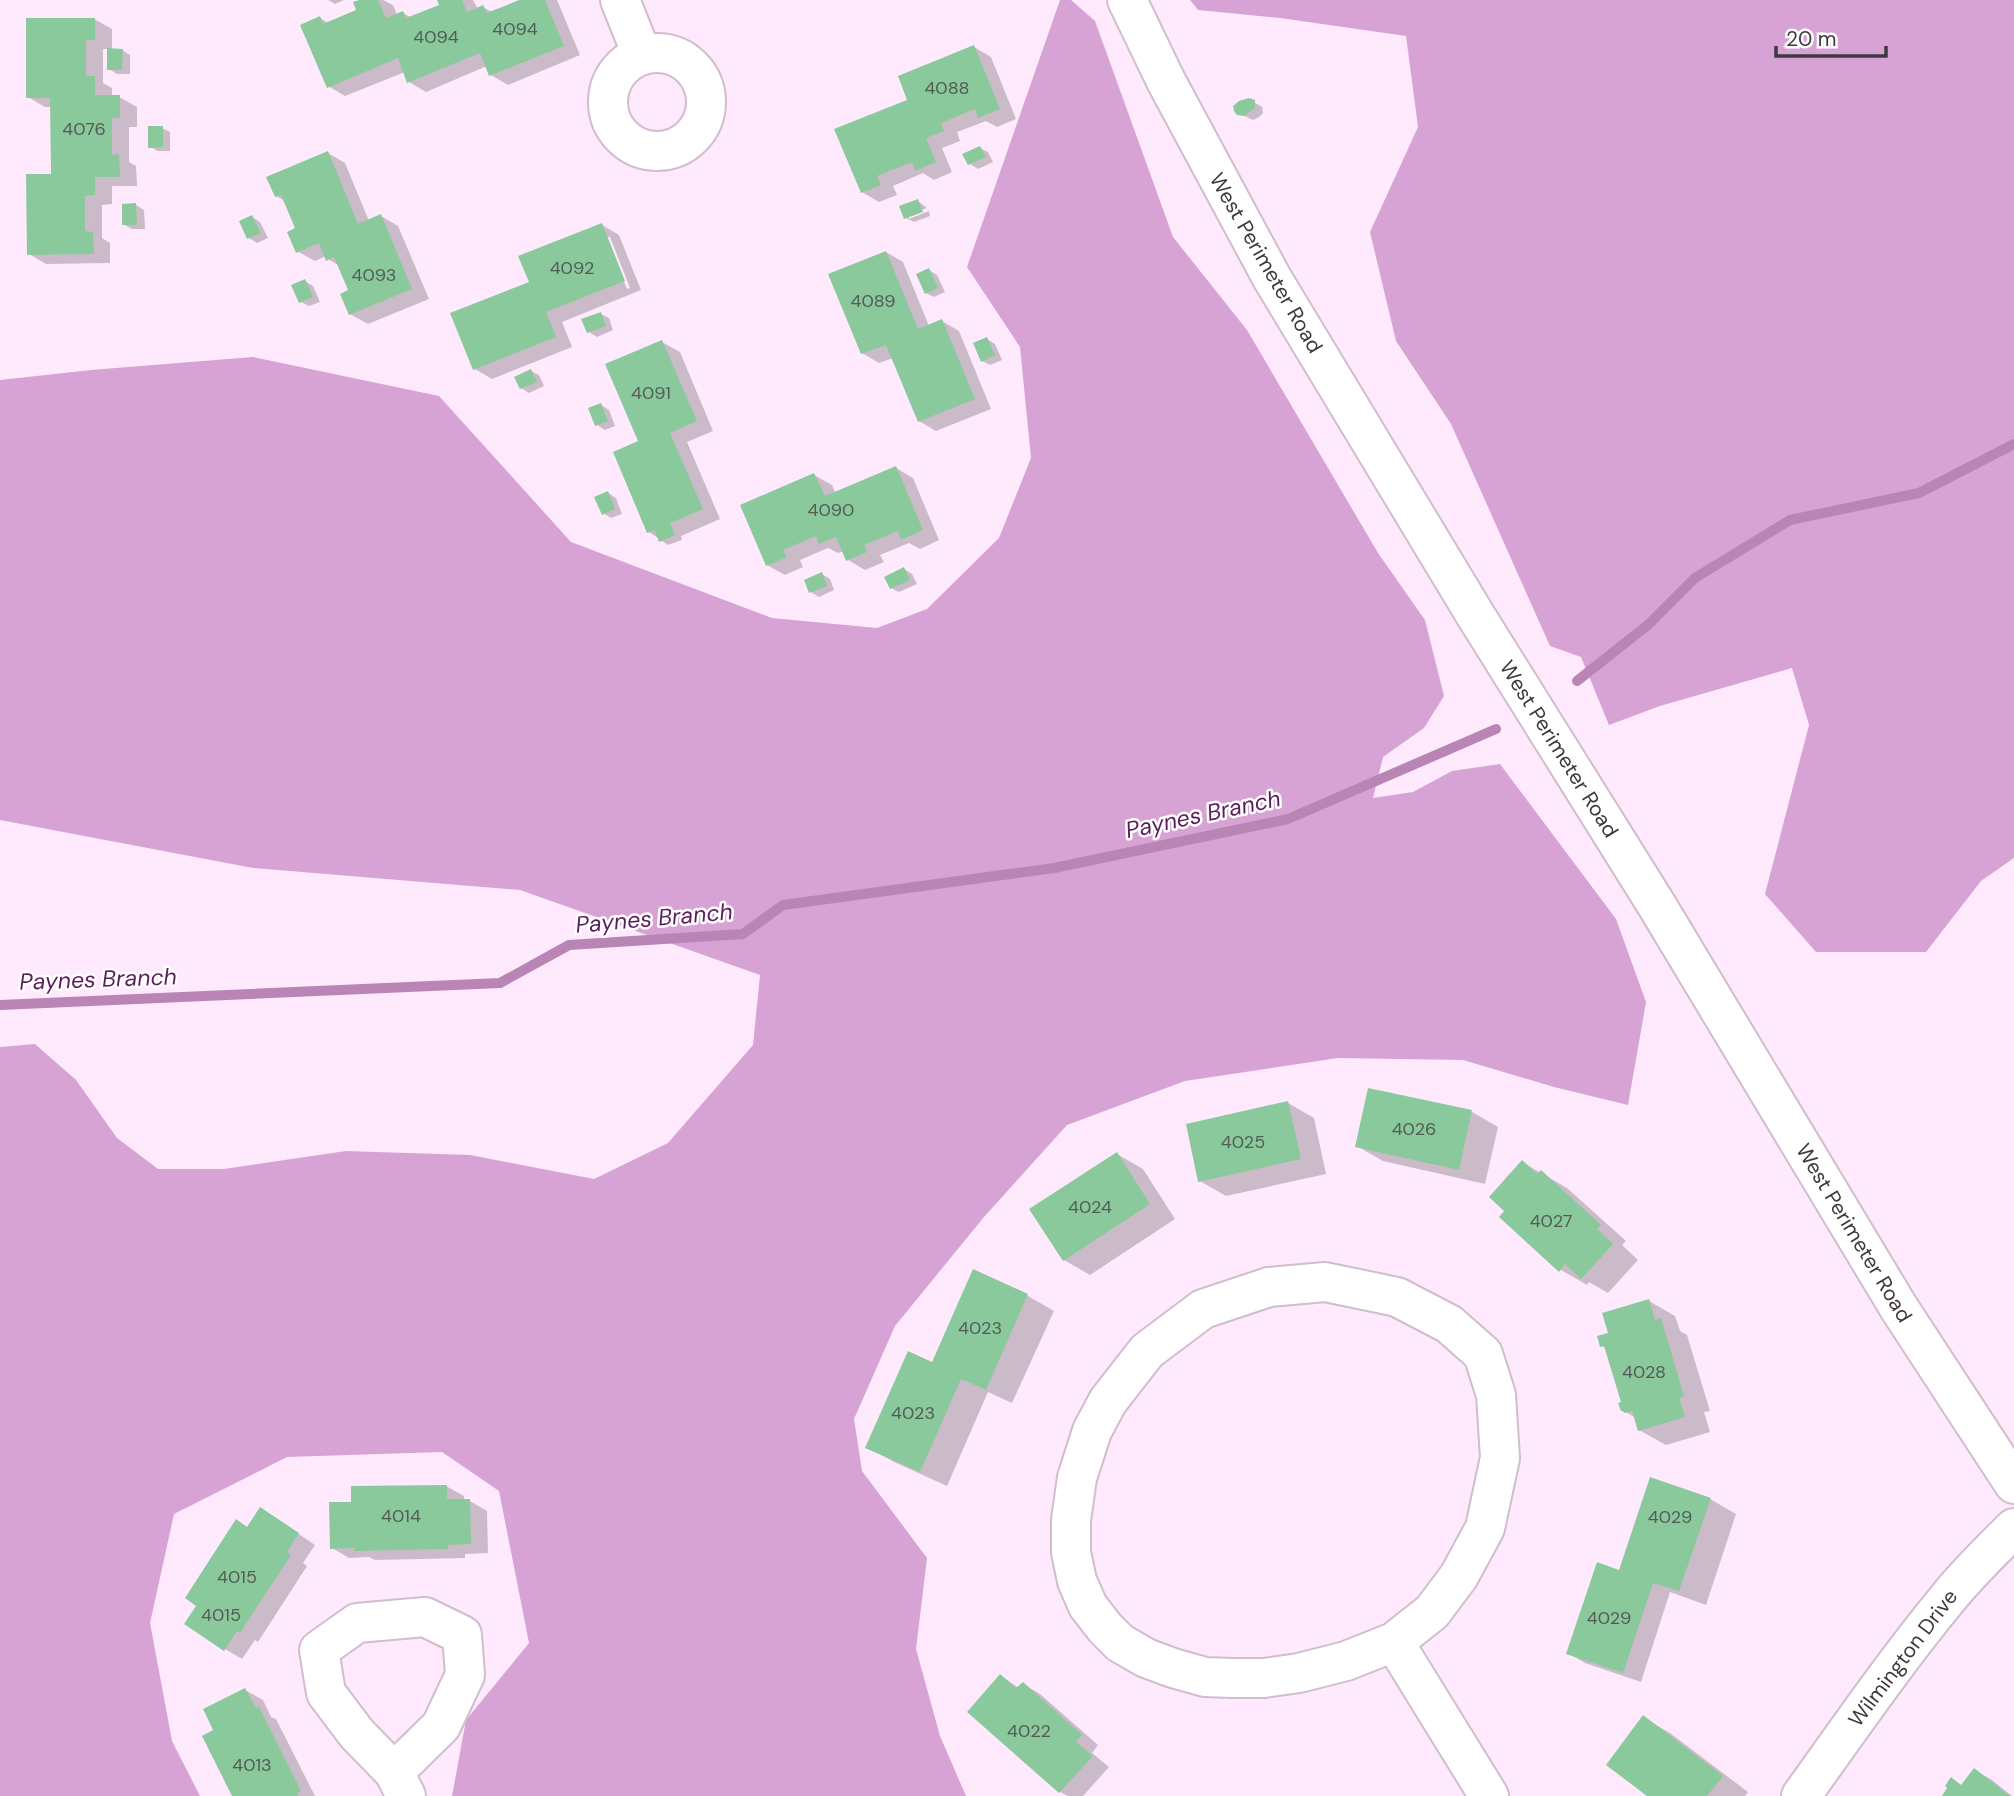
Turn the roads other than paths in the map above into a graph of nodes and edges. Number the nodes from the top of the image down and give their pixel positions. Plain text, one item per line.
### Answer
1 (620, 0) edge
2 (1127, 0) edge
3 (642, 55) dead end
4 (2014, 1484) edge
5 (2014, 1528) edge
6 (1394, 1642) junction
7 (1489, 1796) edge
8 (1801, 1796) edge

1 - 3 street
2 - 4 street, West Perimeter Road
5 - 8 street, Wilmington Drive
6 - 6 street
6 - 7 street

